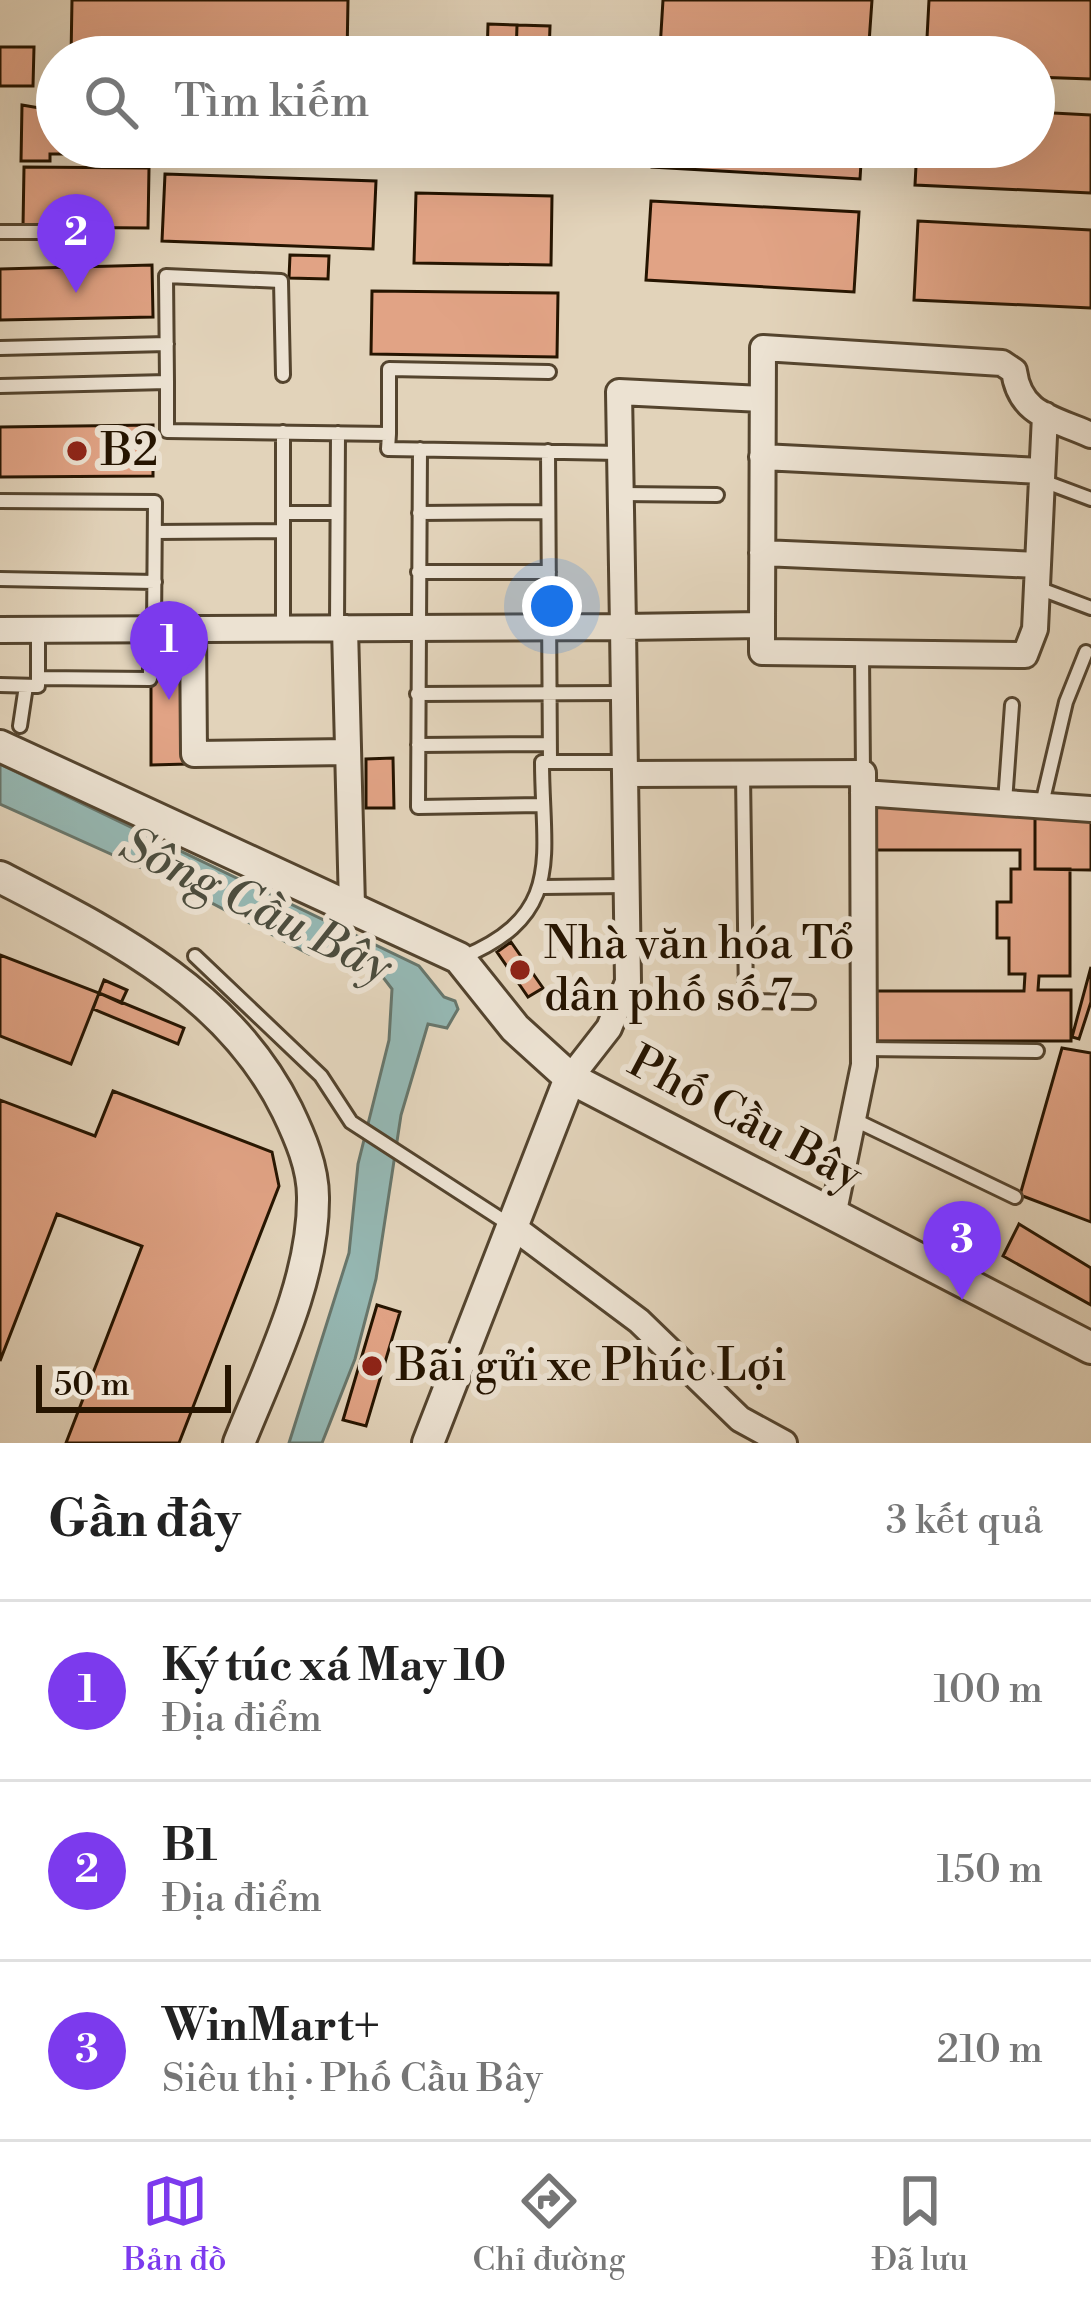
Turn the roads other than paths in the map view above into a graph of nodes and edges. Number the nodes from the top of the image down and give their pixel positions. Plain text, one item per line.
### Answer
1 (0, 232) edge
2 (39, 232) dead end
3 (167, 344) junction
4 (0, 348) edge
5 (549, 372) dead end
6 (283, 375) dead end
7 (167, 382) junction
8 (0, 386) edge
9 (762, 399) junction
10 (1045, 415) junction
11 (283, 432) junction
12 (338, 433) junction
13 (389, 434) junction
14 (1091, 435) edge
15 (420, 449) junction
16 (548, 452) junction
17 (620, 453) junction
18 (762, 457) junction
19 (1042, 476) junction
20 (621, 494) junction
21 (717, 495) dead end
22 (1091, 499) edge
23 (0, 501) edge
24 (548, 512) junction
25 (283, 513) junction
26 (337, 513) junction
27 (419, 513) junction
28 (283, 531) junction
29 (155, 532) junction
30 (762, 553) junction
31 (418, 572) junction
32 (549, 572) junction
33 (1037, 576) junction
34 (0, 579) edge
35 (155, 582) junction
36 (1091, 608) edge
37 (762, 626) junction
38 (549, 627) junction
39 (623, 627) junction
40 (283, 628) junction
41 (341, 628) junction
42 (417, 628) junction
43 (193, 629) junction
44 (0, 630) edge
45 (38, 630) junction
46 (152, 630) junction
47 (1086, 652) dead end
48 (862, 653) junction
49 (32, 682) junction
50 (0, 685) edge
51 (549, 693) junction
52 (624, 693) junction
53 (417, 694) junction
54 (1012, 705) dead end
55 (10, 736) edge
56 (549, 744) junction
57 (418, 745) junction
58 (348, 752) junction
59 (550, 761) junction
60 (625, 768) junction
61 (743, 774) junction
62 (863, 783) junction
63 (1006, 802) junction
64 (1042, 804) junction
65 (542, 805) junction
66 (1091, 808) edge
67 (0, 878) edge
68 (627, 886) junction
69 (543, 887) junction
70 (352, 905) junction
71 (195, 956) dead end
72 (459, 958) junction
73 (808, 1002) dead end
74 (864, 1049) junction
75 (1036, 1051) dead end
76 (570, 1078) junction
77 (855, 1120) junction
78 (1015, 1197) dead end
79 (833, 1216) junction
80 (512, 1226) junction
81 (1091, 1348) edge
82 (239, 1443) edge
83 (428, 1443) edge
84 (784, 1443) edge

1 - 2 lane
3 - 4 lane
3 - 6 lane
3 - 7 lane
5 - 13 lane
7 - 8 lane
7 - 11 lane
9 - 10 street
9 - 17 street
9 - 18 street
10 - 14 street
10 - 19 street
11 - 12 lane
11 - 25 lane
12 - 13 lane
12 - 26 lane
13 - 15 lane
15 - 16 lane
15 - 27 lane
16 - 17 lane
16 - 24 lane
17 - 20 street
18 - 19 street
18 - 30 street
19 - 22 lane
19 - 33 street
20 - 21 lane
20 - 39 street
23 - 29 lane
24 - 27 lane
24 - 32 lane
25 - 26 lane
25 - 28 lane
26 - 41 lane
27 - 31 lane
28 - 29 lane
28 - 40 lane
29 - 35 lane
30 - 33 street
30 - 37 street
31 - 32 lane
31 - 42 lane
32 - 38 lane
33 - 36 lane
33 - 48 street
34 - 35 lane
35 - 46 lane
37 - 39 street
37 - 48 street
38 - 39 street
38 - 42 street
38 - 51 lane
39 - 52 street
40 - 41 street
40 - 43 street
41 - 42 street
41 - 58 street
42 - 53 lane
43 - 46 street
43 - 58 street
44 - 45 street
45 - 46 street
45 - 49 lane
46 - 49 lane
47 - 64 lane
48 - 62 lane
49 - 50 lane
49 - 55 lane
51 - 52 lane
51 - 53 lane
51 - 56 lane
52 - 60 street
53 - 57 lane
54 - 63 lane
55 - 70 street, Phố Cầu Bây
56 - 57 lane
56 - 59 lane
57 - 65 lane
58 - 70 street
59 - 60 lane
59 - 65 lane
60 - 61 street
60 - 68 street
61 - 62 street
61 - 73 lane
62 - 63 street
62 - 74 street
63 - 64 street
64 - 66 street
65 - 69 lane
67 - 82 street
68 - 69 lane
68 - 76 street
69 - 72 lane
70 - 72 street, Phố Cầu Bây
71 - 80 lane
72 - 76 street, Phố Cầu Bây
74 - 75 lane
74 - 77 street
76 - 79 street, Phố Cầu Bây
76 - 80 street
77 - 78 lane
77 - 79 street
79 - 81 street, Phố Cầu Bây
80 - 83 street
80 - 84 street

